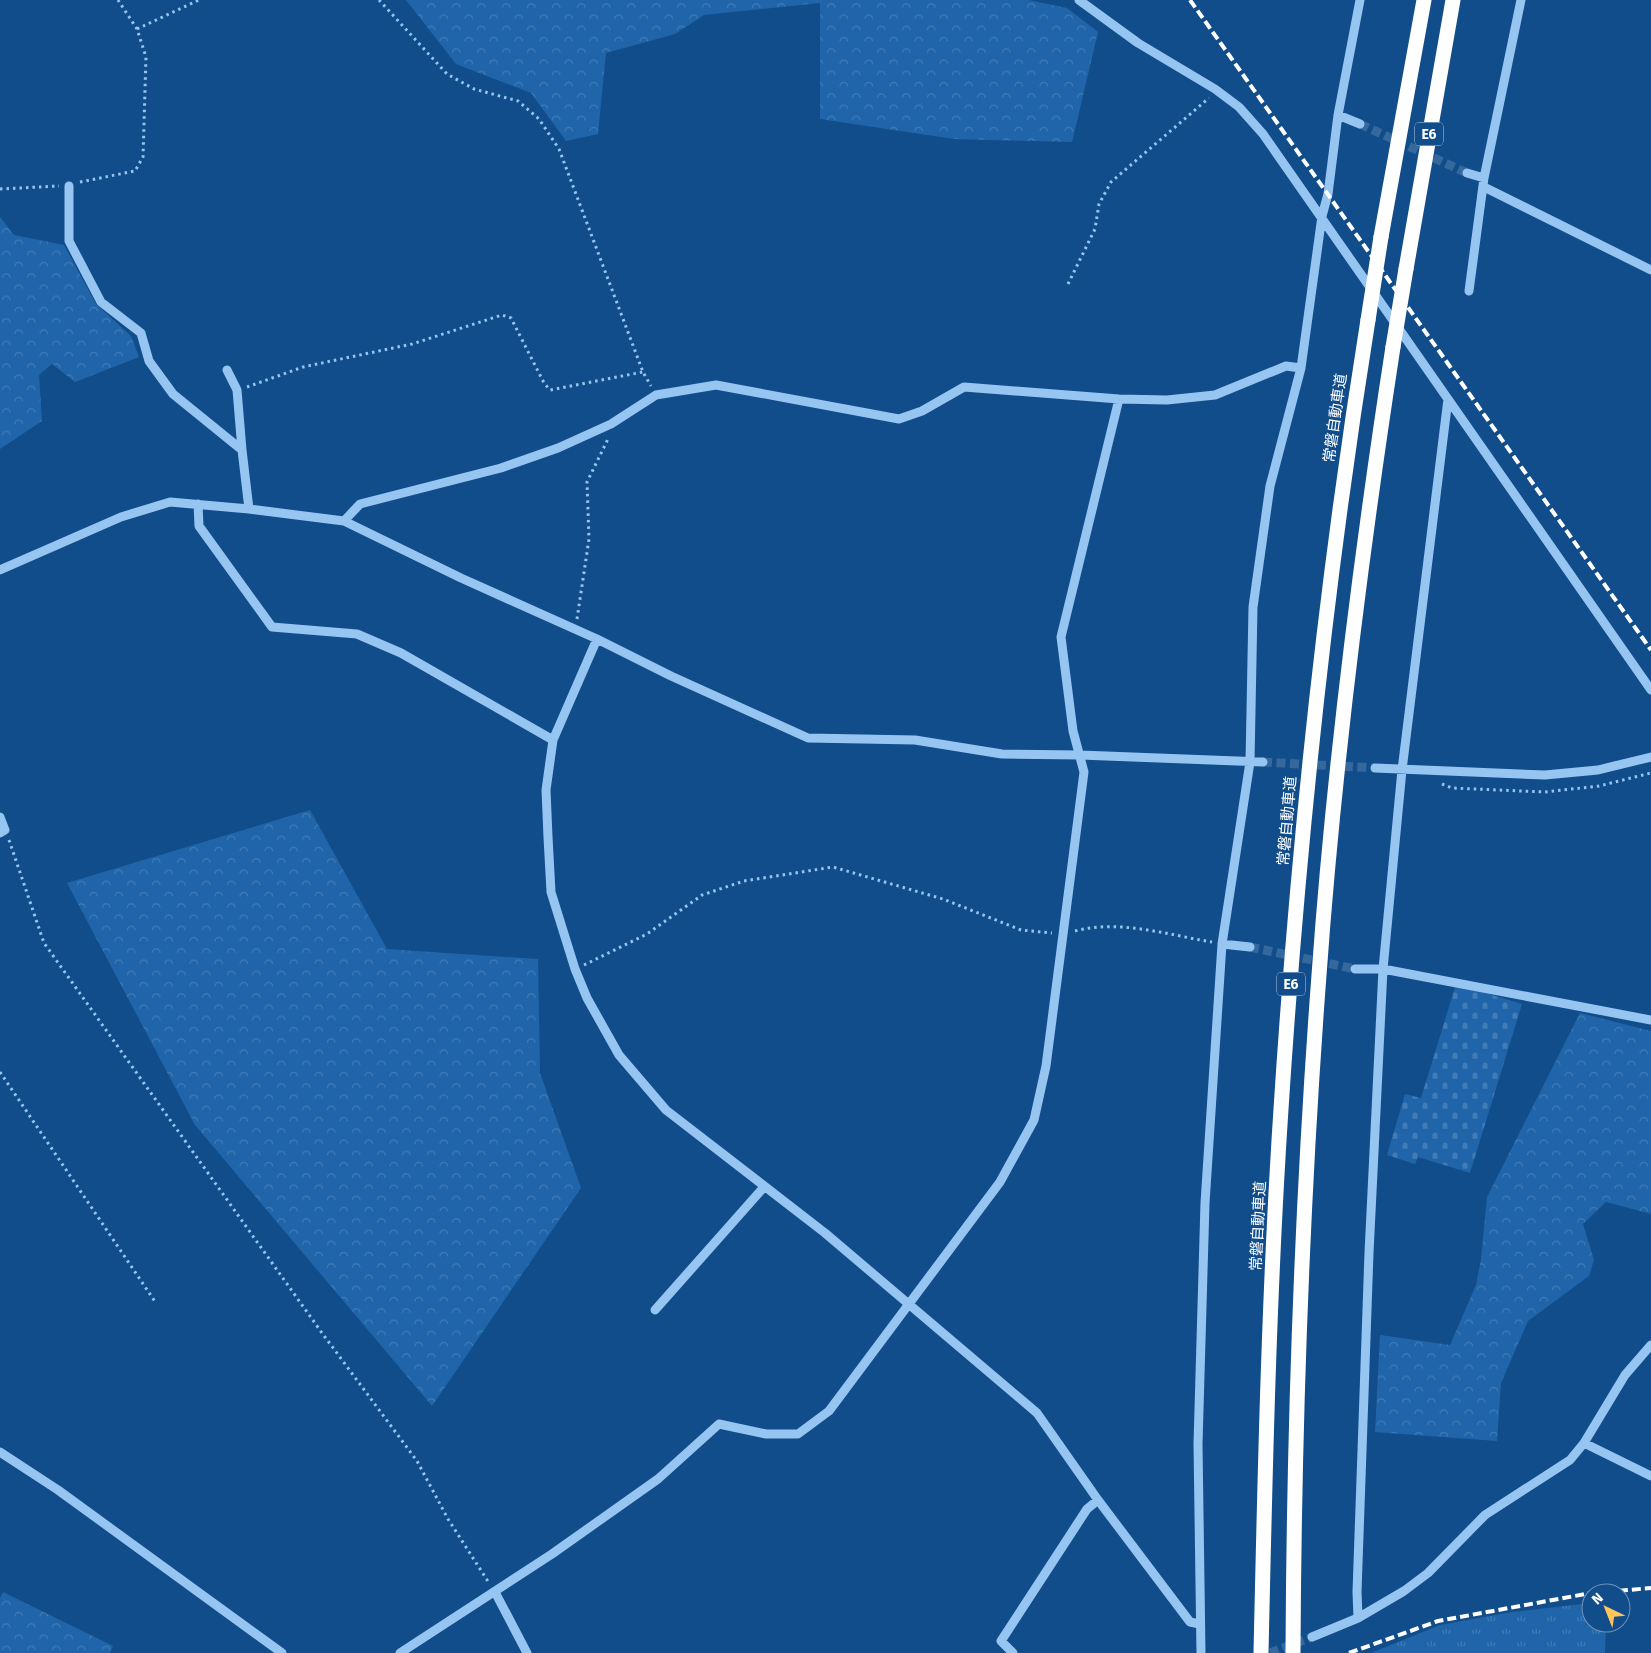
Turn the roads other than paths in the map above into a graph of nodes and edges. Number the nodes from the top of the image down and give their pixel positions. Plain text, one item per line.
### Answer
1 (1079, 0) edge
2 (1360, 0) edge
3 (1424, 0) edge
4 (1453, 0) edge
5 (1521, 0) edge
6 (1338, 115) junction
7 (1360, 124) tunnel mouth
8 (1466, 173) tunnel mouth
9 (1484, 182) junction
10 (69, 186) road end
11 (1322, 216) junction
12 (1651, 270) edge
13 (1469, 291) dead end
14 (1301, 368) junction
15 (227, 370) dead end
16 (1119, 399) junction
17 (1448, 399) junction
18 (242, 450) junction
19 (198, 504) junction
20 (249, 509) junction
21 (344, 522) junction
22 (0, 570) edge
23 (597, 639) junction
24 (1651, 690) edge
25 (553, 740) junction
26 (1080, 755) junction
27 (1651, 757) edge
28 (1250, 762) junction
29 (1263, 762) tunnel mouth
30 (1375, 768) tunnel mouth
31 (1402, 770) junction
32 (0, 817) edge
33 (3, 831) edge
34 (1222, 944) junction
35 (1250, 947) tunnel mouth
36 (1355, 969) tunnel mouth
37 (1383, 969) junction
38 (1651, 1020) edge
39 (764, 1188) junction
40 (908, 1303) junction
41 (655, 1310) dead end
42 (1651, 1345) edge
43 (1584, 1443) junction
44 (0, 1452) edge
45 (1651, 1476) edge
46 (1098, 1500) junction
47 (495, 1592) junction
48 (1358, 1618) junction
49 (1200, 1624) junction
50 (1312, 1637) tunnel mouth
51 (282, 1653) edge
52 (400, 1653) edge
53 (527, 1653) edge
54 (1013, 1653) edge
55 (1201, 1653) edge
56 (1261, 1653) edge
57 (1293, 1653) edge

1 - 11 street
2 - 6 street
3 - 56 highway, 常磐自動車道 / E6, bridge
4 - 57 highway, E6, bridge
5 - 9 street
6 - 7 street
6 - 11 street
8 - 9 street
9 - 12 street
9 - 13 street
10 - 18 street
11 - 14 street
11 - 17 street
14 - 16 street
14 - 28 street
15 - 18 street
16 - 21 street
16 - 26 street
17 - 24 street
17 - 31 street
18 - 20 street
19 - 20 street
19 - 22 street
19 - 25 street
20 - 21 street
21 - 23 street
23 - 25 street
23 - 26 street
25 - 39 street
26 - 28 street
26 - 40 street
27 - 31 street
28 - 29 street
28 - 34 street
30 - 31 street
31 - 37 street
32 - 33 street
34 - 35 street
34 - 49 street
36 - 37 street
37 - 38 street
37 - 48 street
39 - 40 street
39 - 41 street
40 - 46 street
40 - 47 street
42 - 43 street
43 - 45 street
43 - 48 street
44 - 51 street
46 - 49 street
46 - 54 street
47 - 52 street
47 - 53 street
48 - 50 street
49 - 55 street

